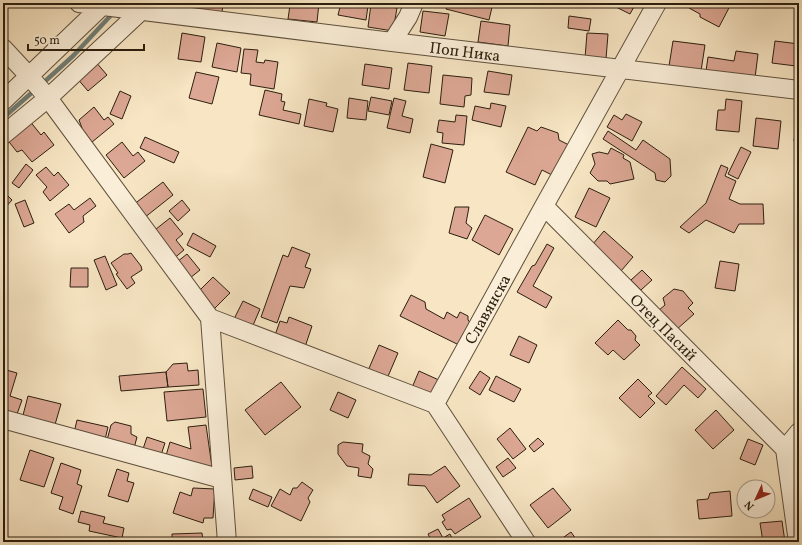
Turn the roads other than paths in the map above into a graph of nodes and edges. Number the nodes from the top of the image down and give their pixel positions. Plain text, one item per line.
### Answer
1 (79, 3) edge
2 (414, 3) edge
3 (657, 3) edge
4 (106, 5) edge
5 (140, 8) edge
6 (392, 42) junction
7 (3, 48) edge
8 (620, 69) junction
9 (29, 76) junction
10 (799, 90) edge
11 (48, 98) junction
12 (3, 101) edge
13 (3, 136) edge
14 (544, 206) junction
15 (210, 318) junction
16 (435, 404) junction
17 (3, 419) edge
18 (799, 432) edge
19 (785, 449) junction
20 (222, 480) junction
21 (227, 542) edge
22 (526, 542) edge
23 (798, 542) edge

1 - 4 street, Поп Ника
2 - 6 street
3 - 8 street, Славянска
4 - 5 street, Поп Ника
4 - 9 street
5 - 6 street, Поп Ника
5 - 11 street
6 - 8 street, Поп Ника
7 - 9 street
8 - 10 street, Поп Ника
8 - 14 street, Славянска
9 - 11 street
9 - 12 street
11 - 13 street
11 - 15 street
14 - 16 street, Славянска
14 - 19 street, Отец Пасий
15 - 16 street
15 - 20 street
16 - 22 street
17 - 20 street
18 - 19 street
19 - 23 street
20 - 21 street

